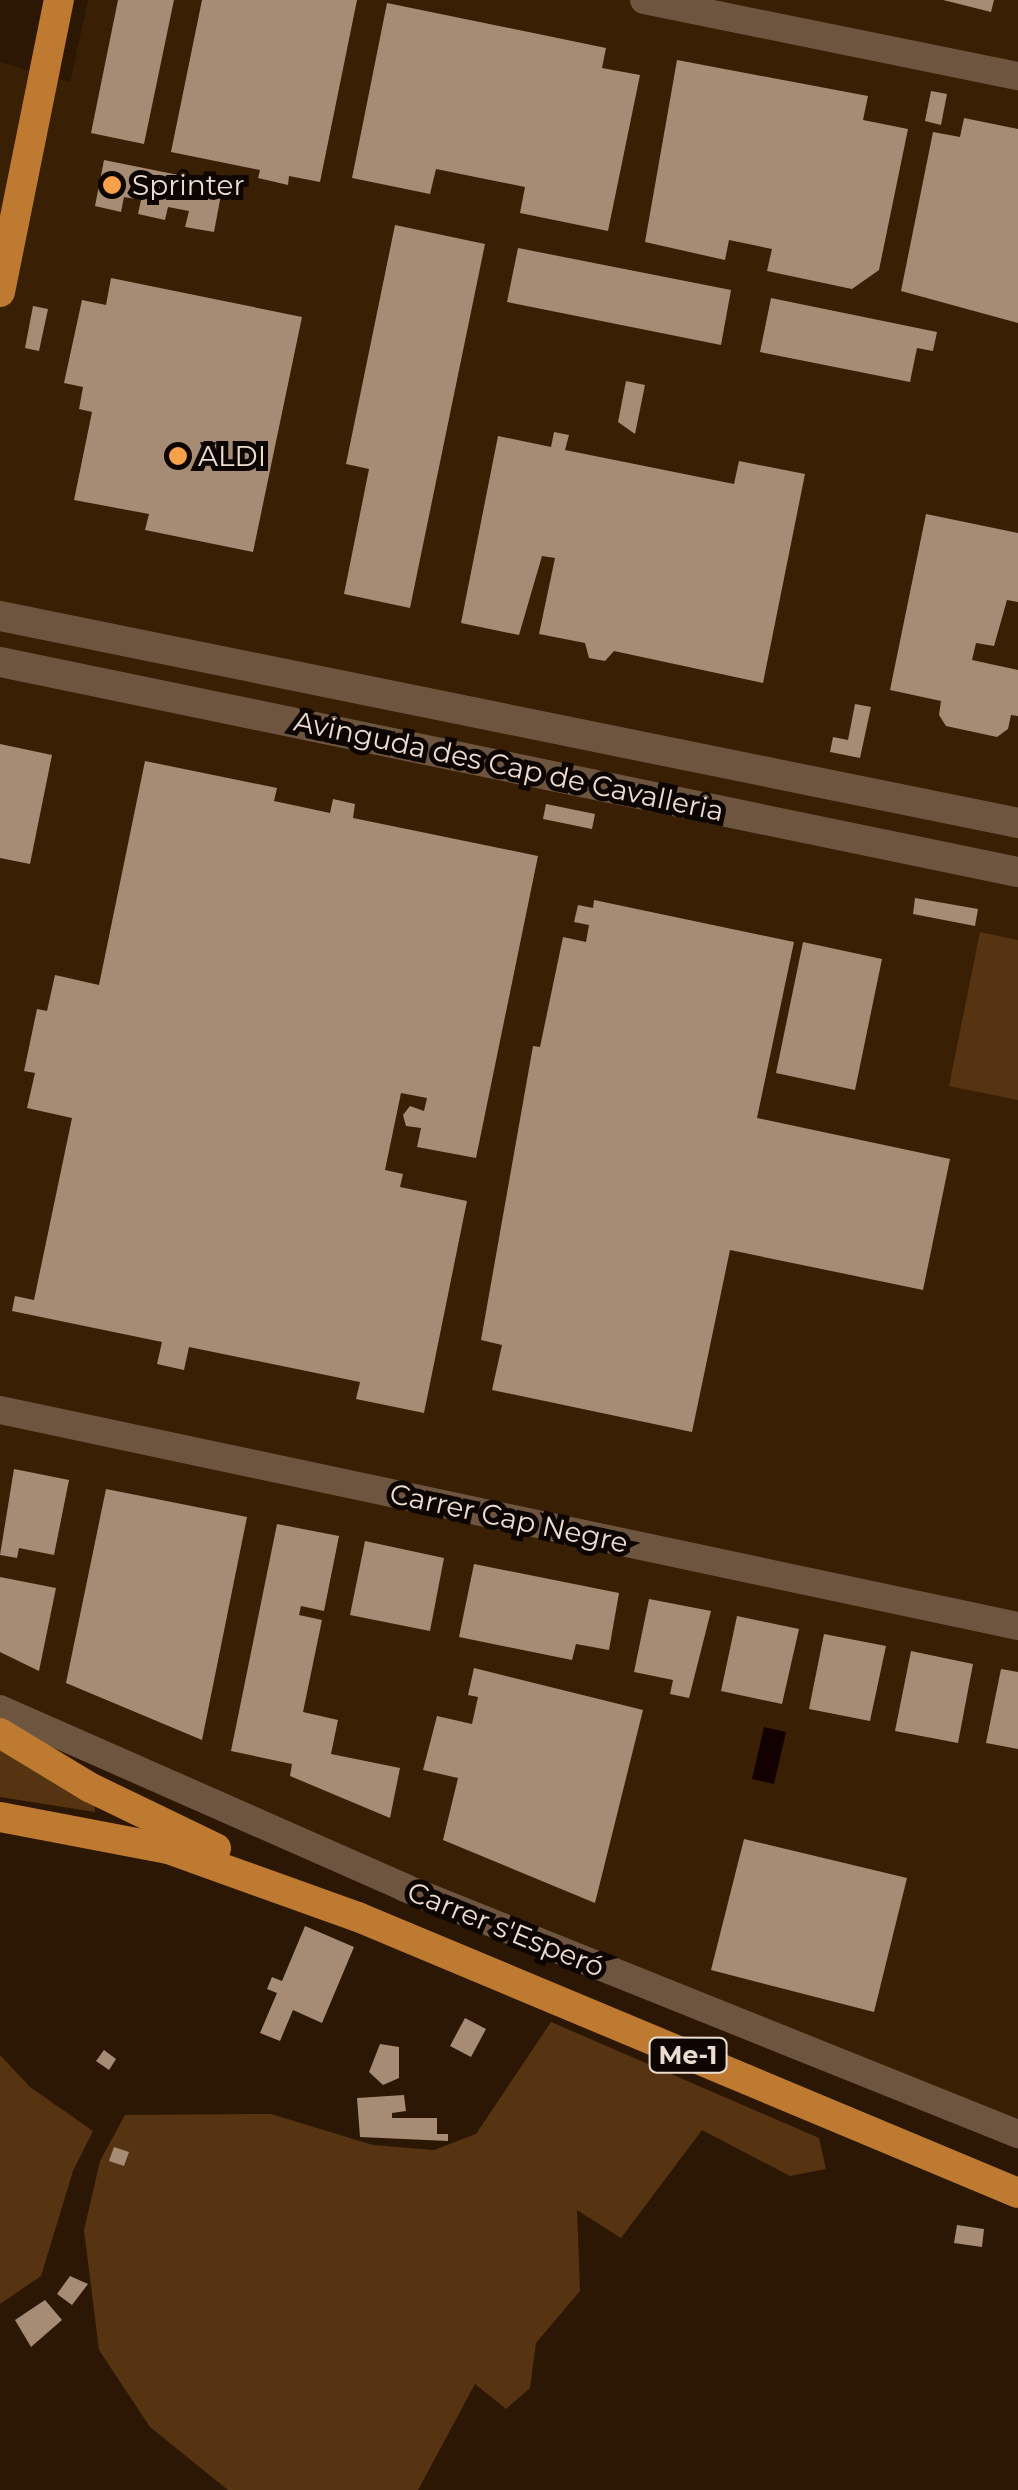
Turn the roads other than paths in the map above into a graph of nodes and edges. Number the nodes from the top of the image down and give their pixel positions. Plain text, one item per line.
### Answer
1 (60, 0) edge
2 (644, 0) edge
3 (1018, 76) edge
4 (0, 292) edge
5 (0, 616) edge
6 (0, 662) edge
7 (1018, 823) edge
8 (1018, 872) edge
9 (0, 1410) edge
10 (1018, 1626) edge
11 (0, 1709) edge
12 (0, 1733) edge
13 (0, 1817) edge
14 (358, 1917) junction
15 (1018, 2134) edge
16 (1018, 2192) edge

1 - 4 main road
2 - 3 street
5 - 7 street, Avinguda des Cap de Cavalleria
6 - 8 street, Avinguda des Cap de Cavalleria
9 - 10 street, Carrer Cap Negre
11 - 15 street, Carrer s'Esperó
12 - 14 main road, Me-1
13 - 14 main road, Me-1
14 - 16 main road, Me-1

